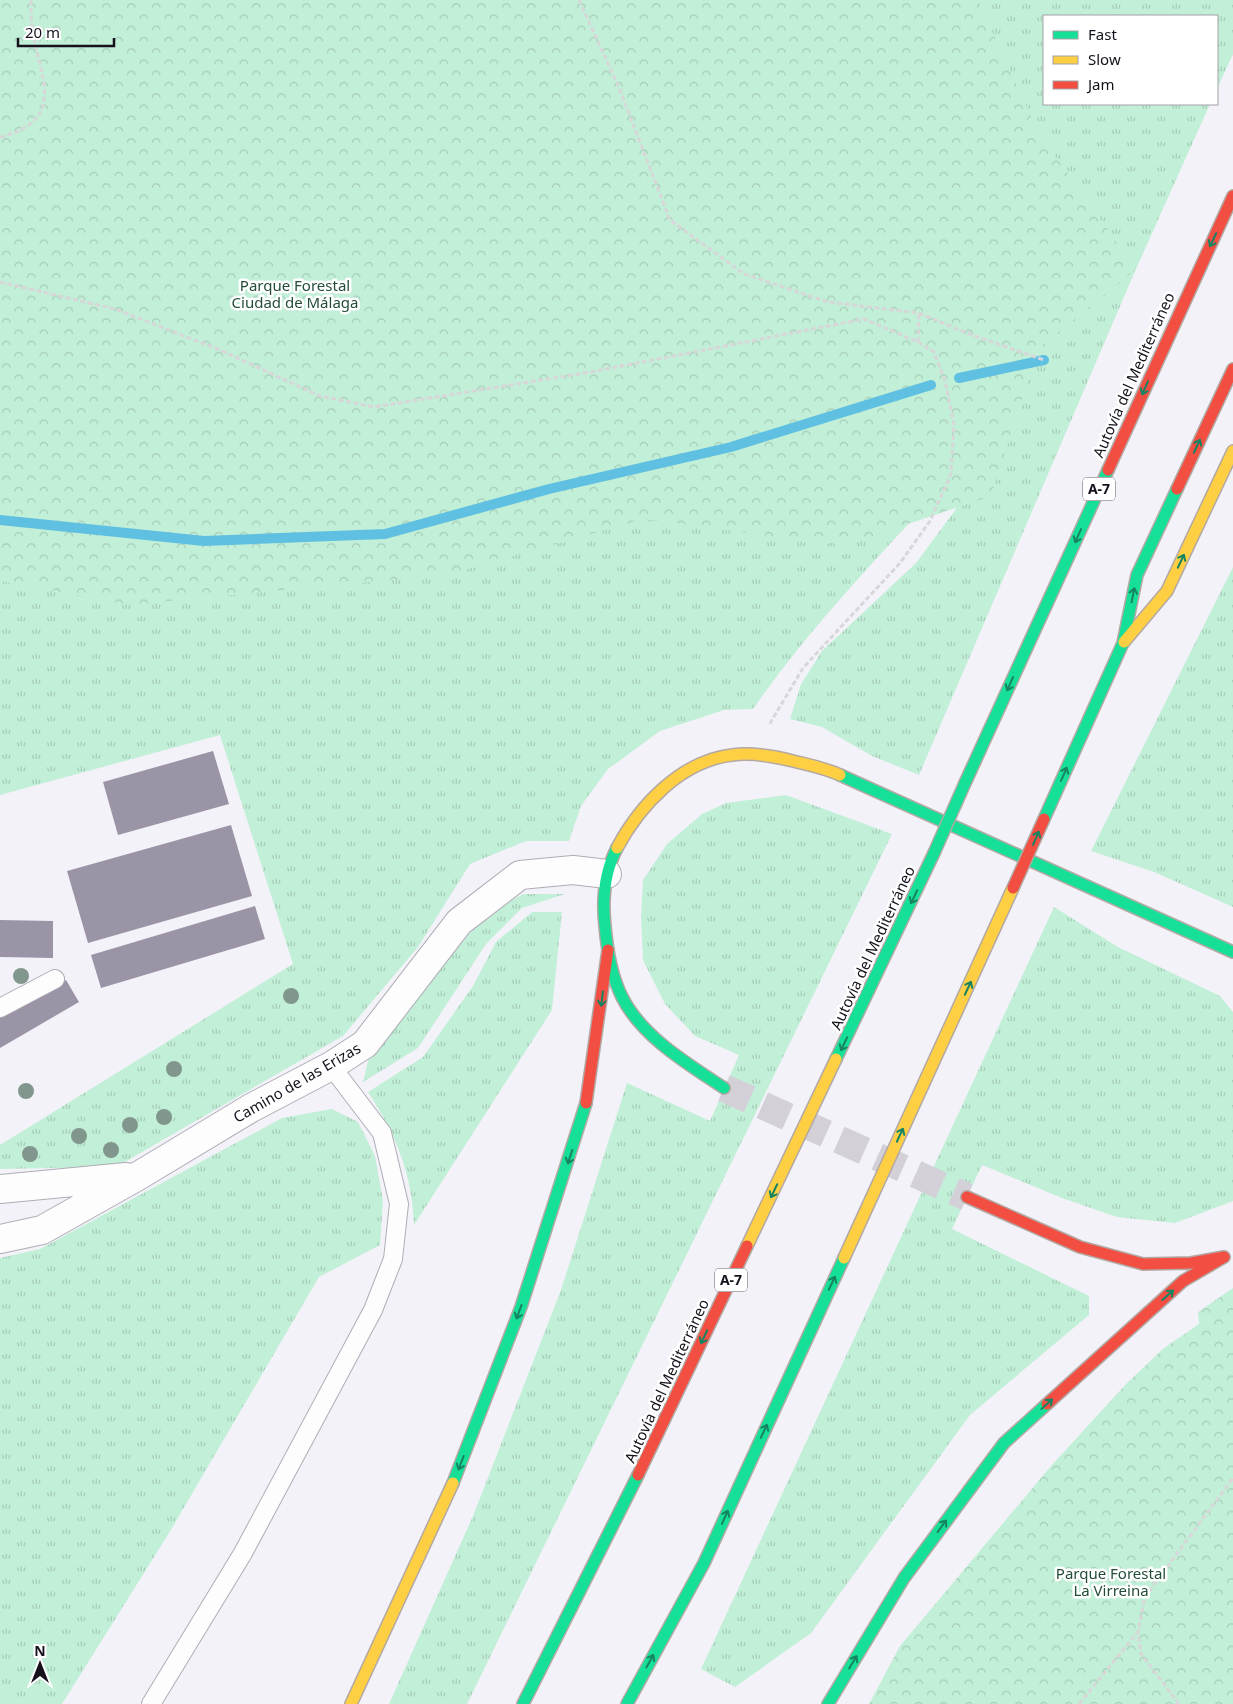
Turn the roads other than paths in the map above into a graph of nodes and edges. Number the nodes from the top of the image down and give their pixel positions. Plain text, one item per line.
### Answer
1 (1233, 196) edge
2 (1233, 369) edge
3 (1233, 451) edge
4 (1123, 643) junction
5 (607, 874) junction
6 (608, 950) junction
7 (1233, 952) edge
8 (54, 979) dead end
9 (0, 1008) edge
10 (331, 1066) junction
11 (724, 1088) tunnel mouth
12 (138, 1176) junction
13 (0, 1189) edge
14 (967, 1197) tunnel mouth
15 (0, 1239) edge
16 (1229, 1254) edge
17 (151, 1704) edge
18 (351, 1704) edge
19 (523, 1704) edge
20 (627, 1704) edge
21 (828, 1704) edge

1 -> 19 main road, Autovía del Mediterráneo / A-7, bridge
4 -> 2 main road
4 -> 3 main road
20 -> 4 main road, bridge
5 - 6 main road
5 - 7 main road
5 - 10 street, Camino de las Erizas
6 - 11 main road
6 -> 18 main road
8 - 9 lane
10 - 12 street, Camino de las Erizas
10 - 17 lane
12 - 13 street
12 - 15 street, Camino de las Erizas
14 - 16 main road
21 -> 16 main road

